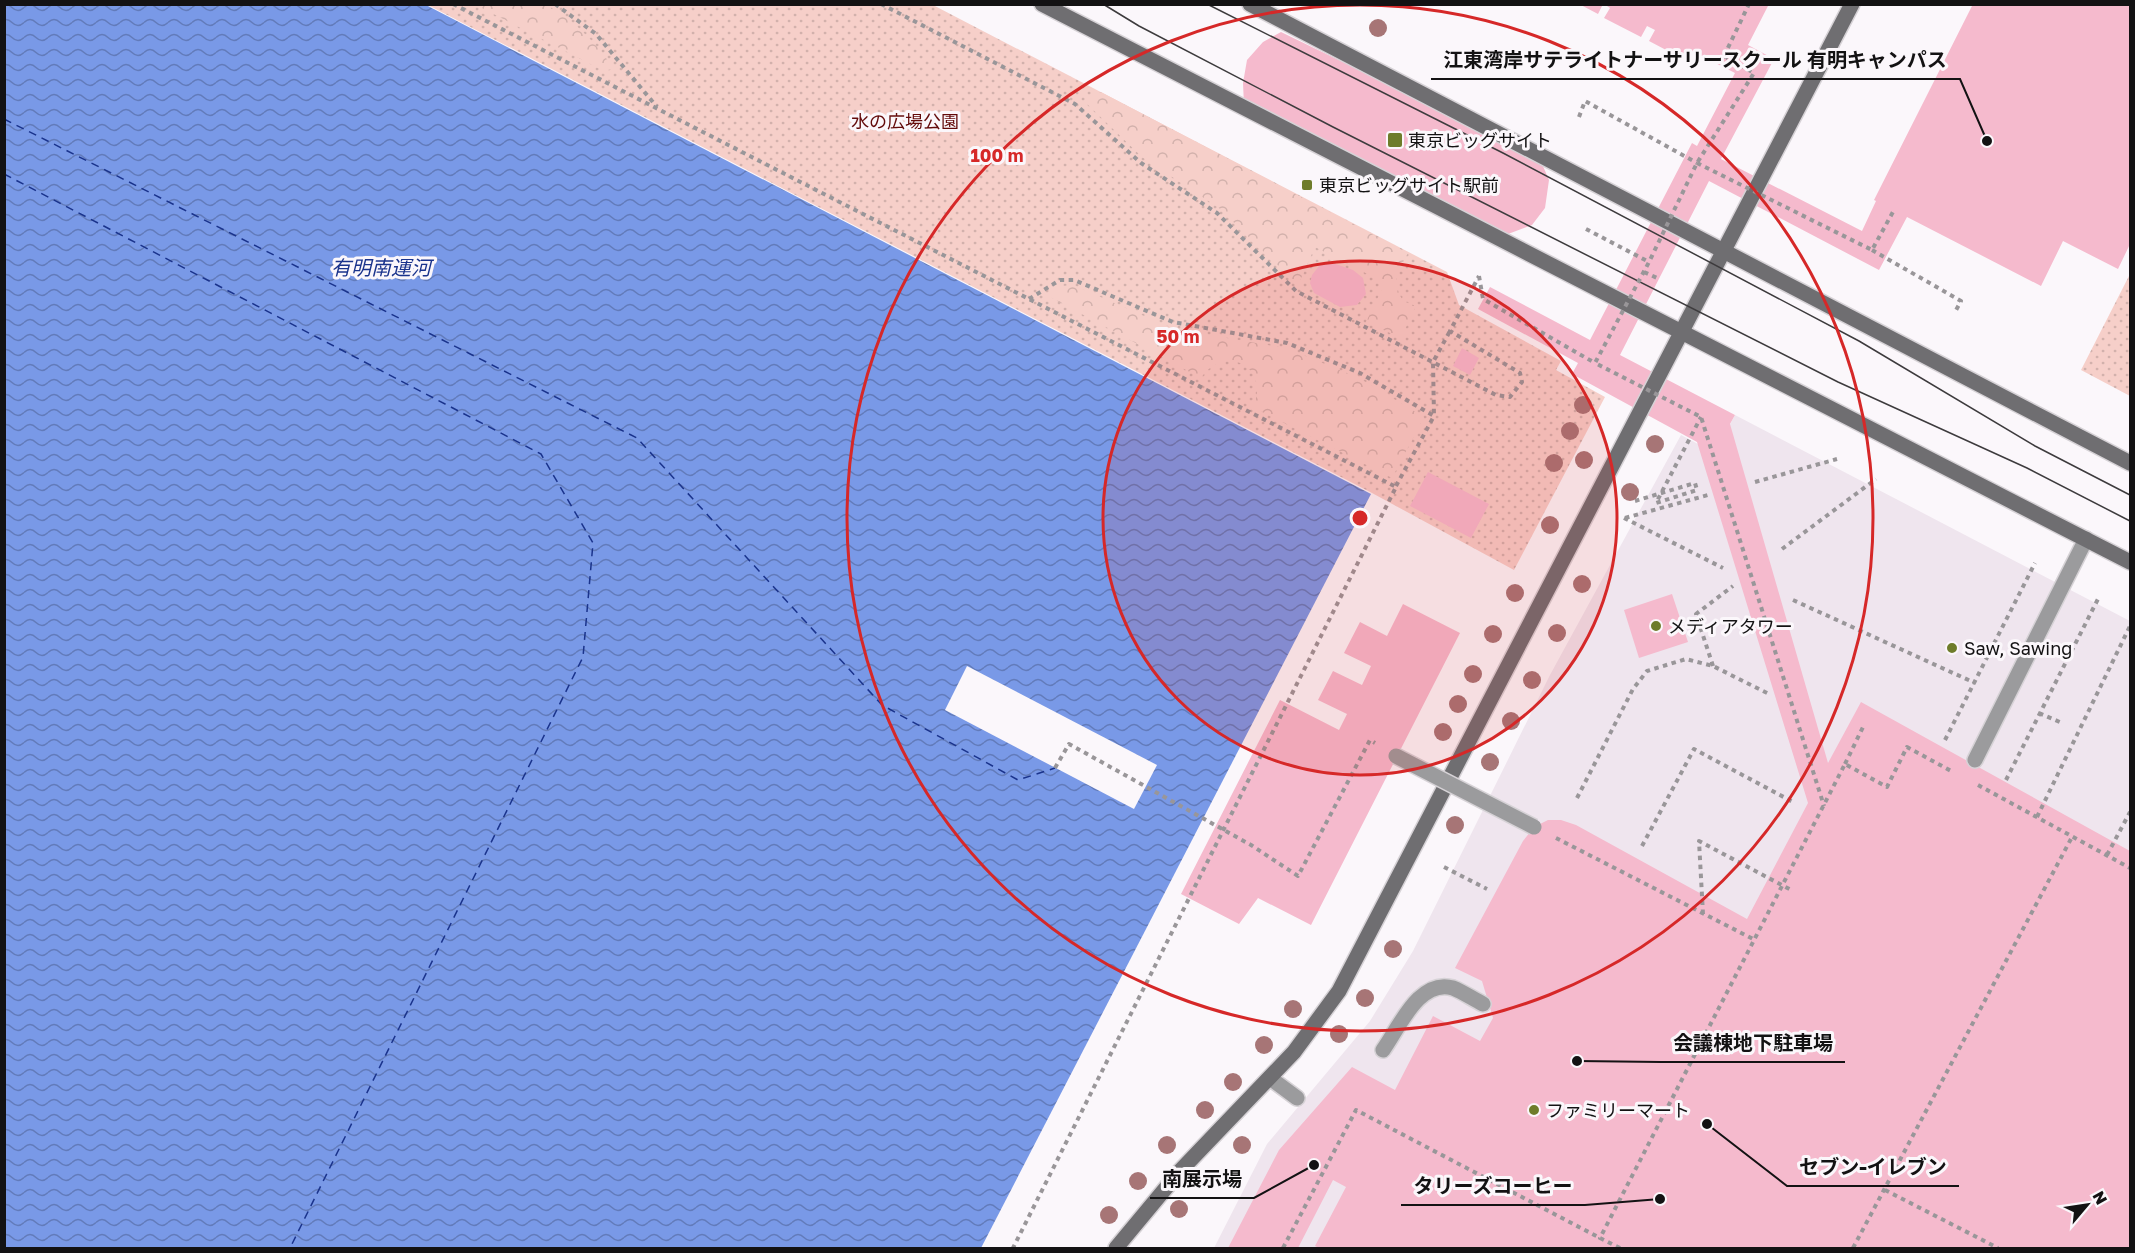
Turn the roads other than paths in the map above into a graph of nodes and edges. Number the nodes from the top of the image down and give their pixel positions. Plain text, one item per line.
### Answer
1 (1042, 4) edge
2 (1250, 4) edge
3 (1852, 4) edge
4 (1725, 252) junction
5 (1682, 333) junction
6 (2130, 463) edge
7 (2086, 539) junction
8 (2130, 562) edge
9 (1396, 756) road end
10 (1975, 760) dead end
11 (1534, 827) road end
12 (1483, 1004) dead end
13 (1383, 1050) dead end
14 (1270, 1078) junction
15 (1297, 1098) dead end
16 (1116, 1248) edge

1 - 5 street
2 - 4 street
3 - 4 street
4 - 5 street
4 - 6 street
5 - 7 street
5 - 14 street
7 - 8 street
7 - 10 street
9 - 11 street, bridge
12 - 13 street
14 - 15 street
14 - 16 street

